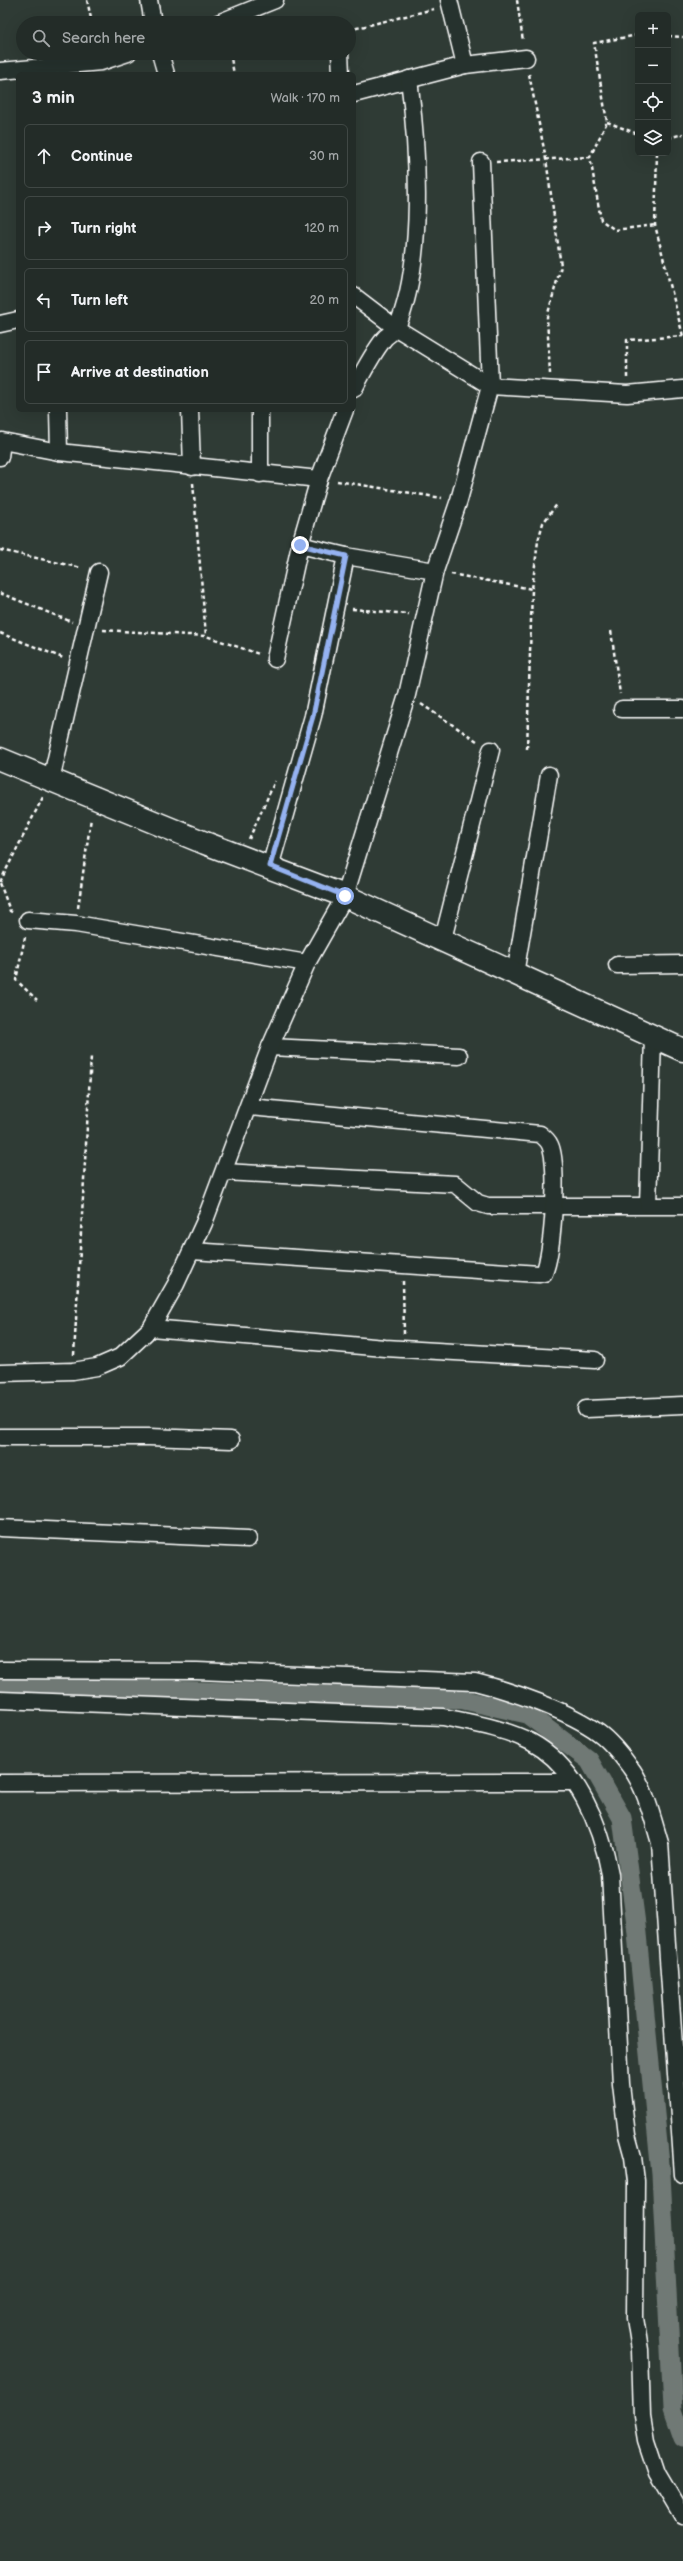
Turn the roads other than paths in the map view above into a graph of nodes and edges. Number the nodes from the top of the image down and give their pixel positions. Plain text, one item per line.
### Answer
1 (149, 0) edge
2 (275, 0) edge
3 (450, 3) edge
4 (152, 16) edge
5 (235, 16) edge
6 (526, 58) road end
7 (107, 60) edge
8 (162, 60) edge
9 (340, 60) edge
10 (465, 65) junction
11 (0, 71) edge
12 (165, 72) edge
13 (341, 72) edge
14 (409, 78) junction
15 (356, 93) edge
16 (481, 162) road end
17 (356, 298) edge
18 (16, 320) edge
19 (0, 324) edge
20 (396, 328) junction
21 (356, 386) edge
22 (490, 386) junction
23 (683, 389) edge
24 (58, 412) edge
25 (190, 412) edge
26 (260, 412) edge
27 (344, 412) edge
28 (59, 452) junction
29 (0, 457) edge
30 (192, 467) junction
31 (260, 474) junction
32 (319, 478) junction
33 (300, 545) junction
34 (346, 556) junction
35 (435, 571) junction
36 (99, 572) road end
37 (275, 659) road end
38 (622, 709) road end
39 (683, 709) edge
40 (491, 750) road end
41 (0, 759) edge
42 (549, 775) dead end
43 (51, 780) junction
44 (270, 866) junction
45 (345, 896) junction
46 (28, 920) road end
47 (443, 939) junction
48 (307, 963) junction
49 (683, 964) edge
50 (616, 965) dead end
51 (515, 974) junction
52 (653, 1037) junction
53 (270, 1047) junction
54 (683, 1050) edge
55 (459, 1056) dead end
56 (248, 1107) junction
57 (224, 1172) junction
58 (648, 1205) junction
59 (554, 1206) junction
60 (683, 1206) edge
61 (192, 1251) junction
62 (151, 1328) junction
63 (595, 1360) dead end
64 (0, 1373) edge
65 (683, 1405) edge
66 (586, 1409) dead end
67 (0, 1437) edge
68 (231, 1440) dead end
69 (0, 1528) edge
70 (248, 1539) dead end
71 (0, 1670) edge
72 (0, 1700) edge
73 (573, 1782) junction
74 (0, 1783) edge
75 (678, 2020) edge
76 (683, 2175) edge
77 (683, 2517) edge

1 - 4 street
2 - 5 street
3 - 10 street
6 - 10 street
7 - 11 street
8 - 12 street
9 - 13 street
10 - 14 street
14 - 15 street
14 - 20 street
16 - 22 street
17 - 20 street
18 - 19 street
20 - 21 street
20 - 22 street
22 - 23 street
22 - 35 street
24 - 28 street
25 - 30 street
26 - 31 street
27 - 32 street
28 - 29 street
28 - 30 street
30 - 31 street
31 - 32 street
32 - 33 street
33 - 34 street
33 - 37 street
34 - 35 street
34 - 44 street
35 - 45 street
36 - 43 street
38 - 39 street
40 - 47 street
41 - 43 street
42 - 51 street
43 - 44 street
44 - 45 street
45 - 47 street
45 - 48 street
46 - 48 street
47 - 51 street
48 - 53 street
49 - 50 street
51 - 52 street
52 - 54 street
52 - 58 street
53 - 55 street
53 - 56 street
56 - 57 street
56 - 59 street
57 - 59 street
57 - 61 street
58 - 59 street
58 - 60 street
59 - 61 street
61 - 62 street
62 - 63 street
62 - 64 street
65 - 66 street
67 - 68 street
69 - 70 street
71 - 75 street
72 - 73 street
73 - 74 street
73 - 77 street
75 - 76 street

